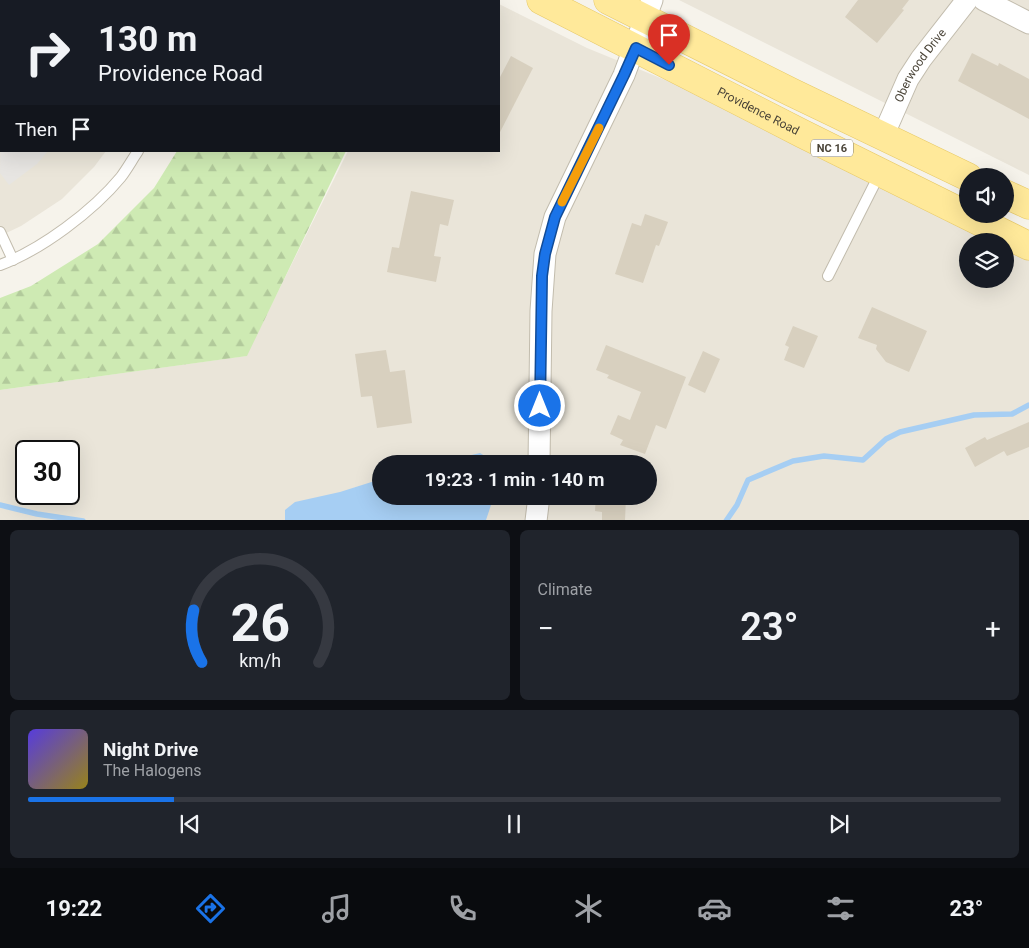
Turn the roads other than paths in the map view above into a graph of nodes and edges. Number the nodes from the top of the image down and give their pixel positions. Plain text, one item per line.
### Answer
1 (541, 0) edge
2 (608, 0) edge
3 (967, 0) edge
4 (984, 0) edge
5 (649, 10) edge
6 (1029, 23) edge
7 (636, 48) junction
8 (883, 136) junction
9 (137, 152) edge
10 (880, 172) junction
11 (959, 173) edge
12 (1014, 198) edge
13 (1029, 205) edge
14 (0, 232) edge
15 (1029, 246) edge
16 (13, 260) junction
17 (0, 265) edge
18 (828, 276) dead end
19 (539, 455) edge
20 (538, 505) edge
21 (536, 520) edge

1 - 7 main road, Providence Road / NC 16
2 - 5 main road, NC 16
3 - 8 street, Oberwood Drive
4 - 6 street
5 - 7 street
5 - 8 main road, NC 16
7 - 10 main road, Providence Road / NC 16
7 - 19 street
8 - 11 main road, NC 16
9 - 16 lane
10 - 15 main road, Providence Road / NC 16
10 - 18 lane
12 - 13 main road
14 - 16 lane
16 - 17 lane
20 - 21 street

